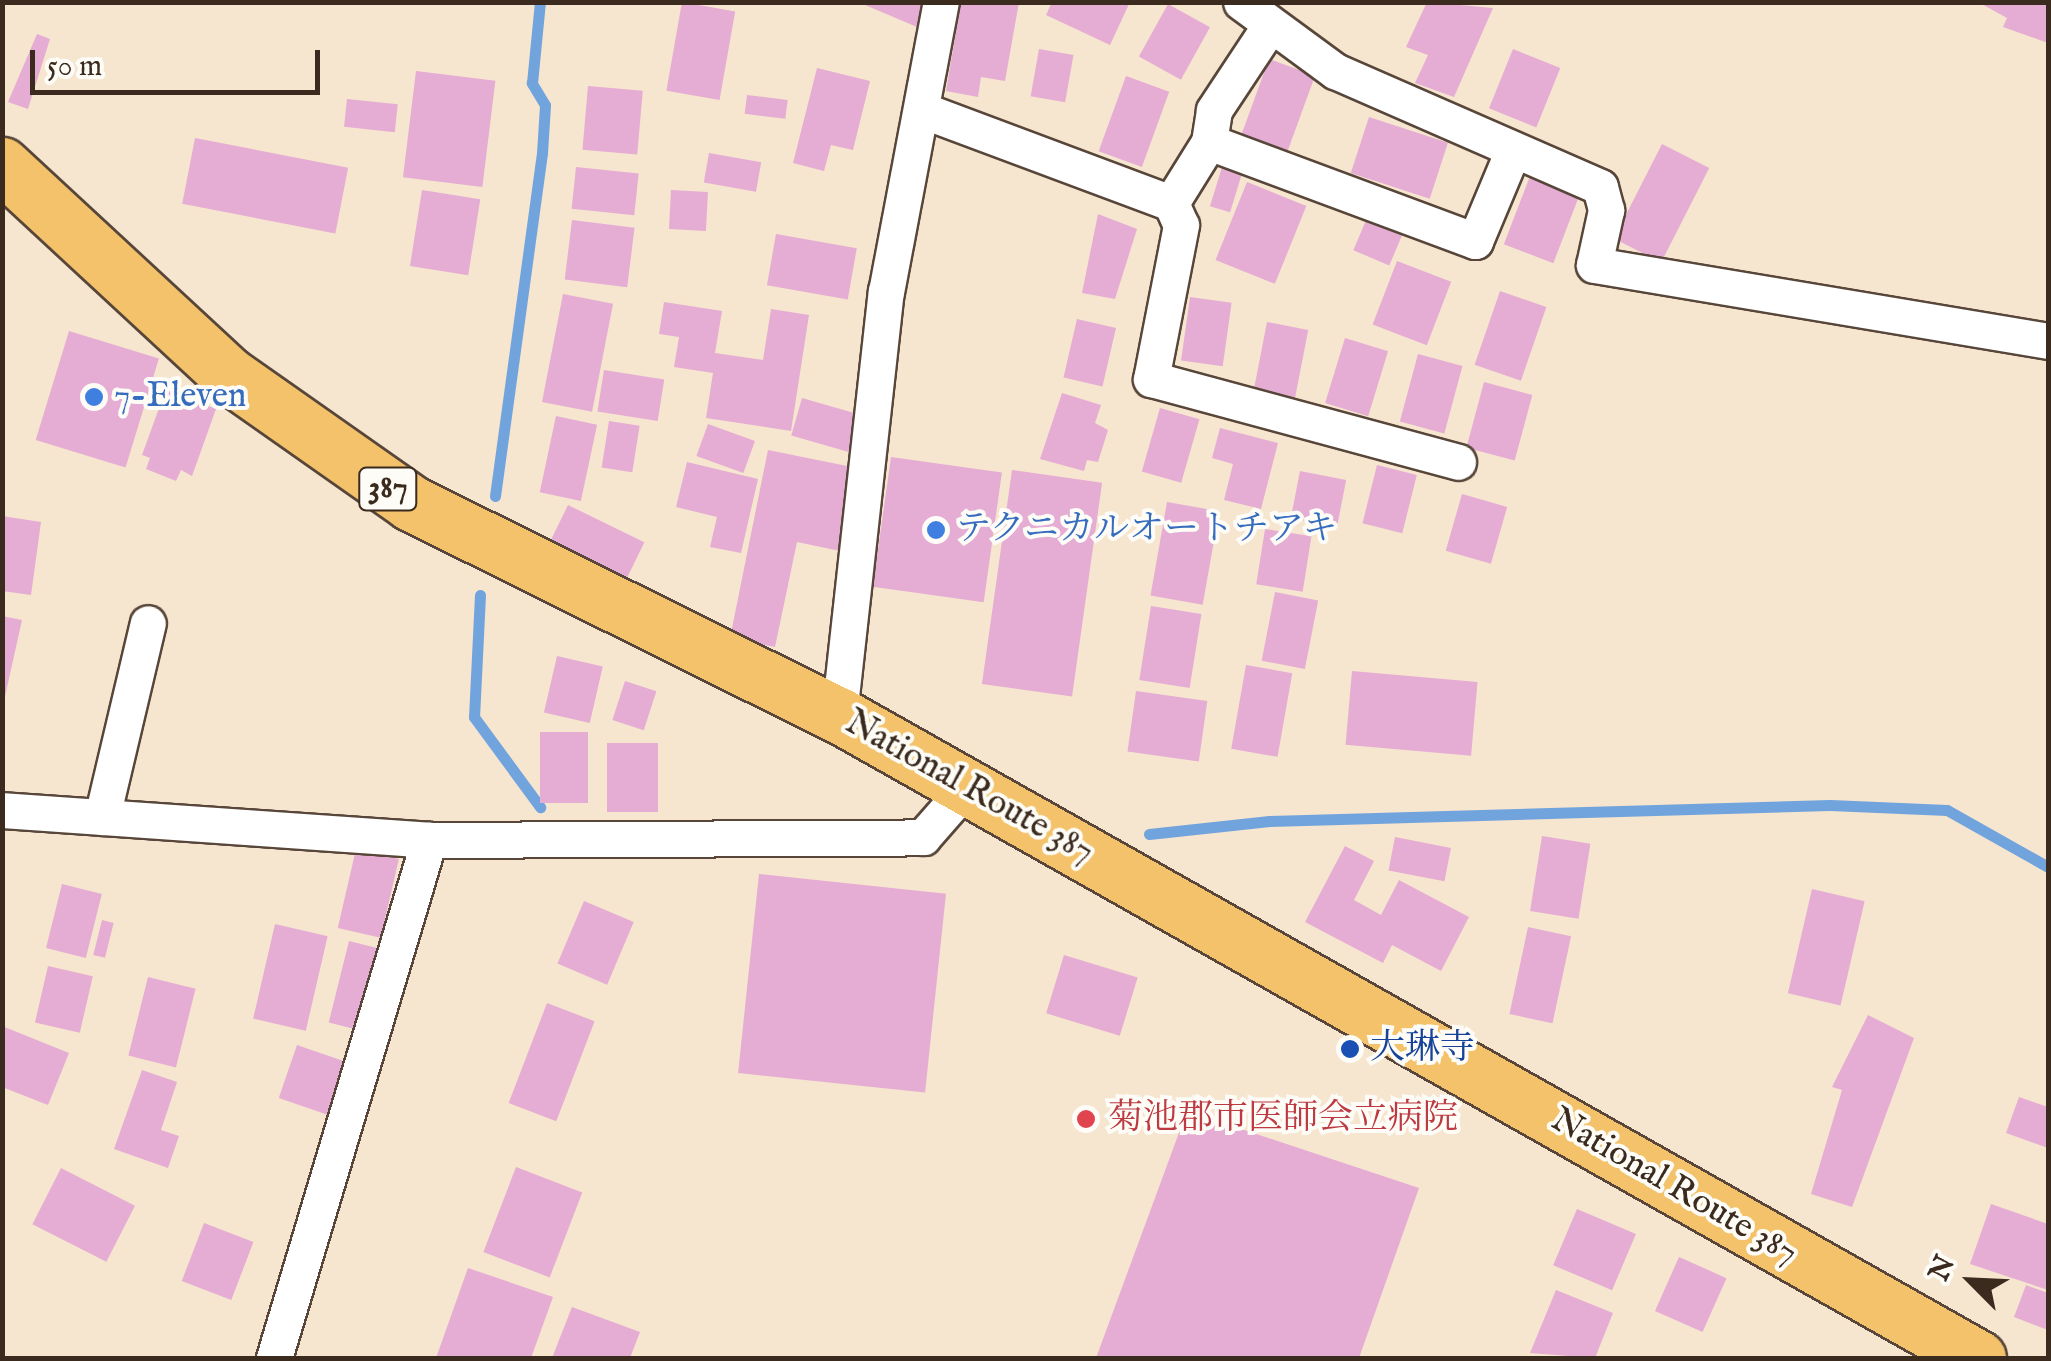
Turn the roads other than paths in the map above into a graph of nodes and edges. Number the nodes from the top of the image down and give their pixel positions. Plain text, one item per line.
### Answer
1 (941, 2) edge
2 (1241, 2) edge
3 (1270, 28) junction
4 (922, 110) junction
5 (1210, 142) junction
6 (1513, 150) junction
7 (2, 165) edge
8 (1171, 203) junction
9 (2048, 341) edge
10 (1458, 462) dead end
11 (148, 623) dead end
12 (839, 715) junction
13 (968, 787) junction
14 (2, 810) edge
15 (102, 817) junction
16 (429, 840) junction
17 (274, 1358) edge
18 (1978, 1358) edge

1 - 4 street
2 - 3 street
3 - 5 street
3 - 6 street
4 - 8 street
4 - 12 street
5 - 6 street
5 - 8 street
6 - 9 street
7 - 12 highway, National Route 387 / 387
8 - 10 street
11 - 15 street
12 - 13 highway, National Route 387 / 387
13 - 16 street
13 - 18 highway, National Route 387 / 387
14 - 15 street
15 - 16 street
16 - 17 street

